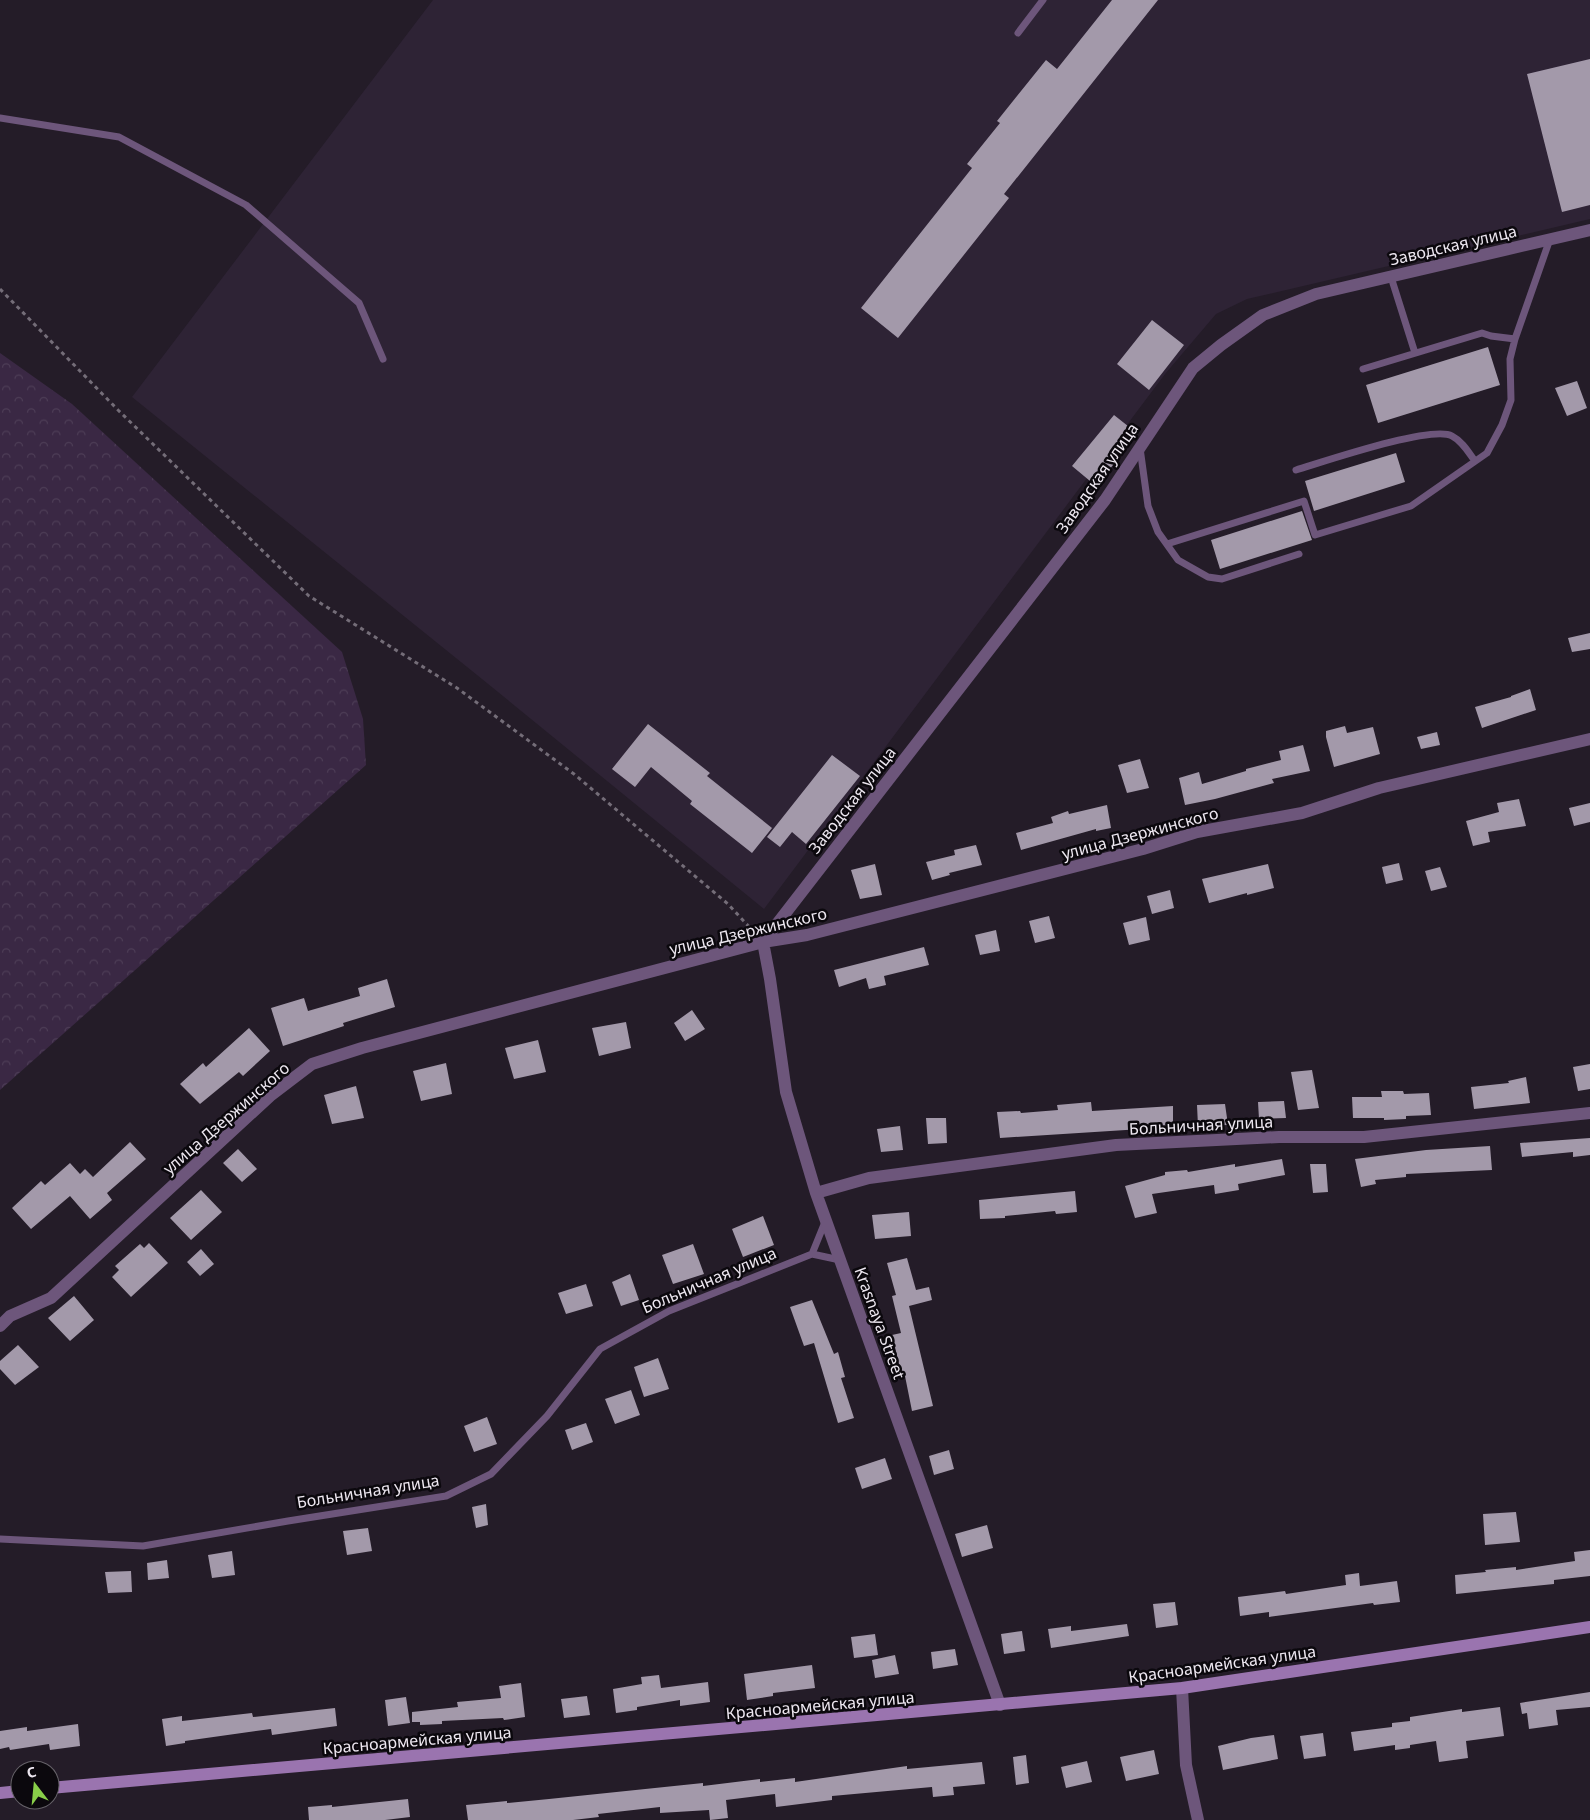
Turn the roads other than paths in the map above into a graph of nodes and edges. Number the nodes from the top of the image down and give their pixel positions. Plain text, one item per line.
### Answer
1 (1043, 0) edge
2 (1018, 33) dead end
3 (0, 118) edge
4 (1590, 230) edge
5 (1550, 239) junction
6 (1390, 276) junction
7 (1516, 339) junction
8 (1415, 353) junction
9 (383, 359) dead end
10 (1363, 369) dead end
11 (1140, 448) junction
12 (1475, 462) junction
13 (1296, 470) dead end
14 (1167, 544) junction
15 (1298, 554) dead end
16 (1590, 739) edge
17 (762, 942) junction
18 (1590, 1113) edge
19 (816, 1193) junction
20 (826, 1220) junction
21 (812, 1254) junction
22 (840, 1260) junction
23 (0, 1326) edge
24 (0, 1539) edge
25 (1590, 1627) edge
26 (1182, 1688) junction
27 (1000, 1706) junction
28 (60, 1787) edge
29 (1198, 1820) edge

1 - 2 lane
3 - 9 lane
4 - 5 street, Заводская улица
5 - 6 street, Заводская улица
5 - 7 lane
6 - 8 lane
6 - 11 street, Заводская улица
7 - 8 lane
7 - 12 lane
8 - 10 lane
11 - 14 lane
11 - 17 street, Заводская улица
12 - 13 lane
12 - 14 lane
14 - 15 lane
16 - 17 street, улица Дзержинского
17 - 19 street, Krasnaya Street
17 - 23 street, улица Дзержинского
18 - 19 street, Больничная улица
19 - 20 street, Krasnaya Street
20 - 21 lane
20 - 22 street, Krasnaya Street
21 - 22 lane
21 - 24 lane, Больничная улица
22 - 27 street, Krasnaya Street
25 - 26 main road, Красноармейская улица
26 - 27 main road, Красноармейская улица
26 - 29 street
27 - 28 main road, Красноармейская улица

